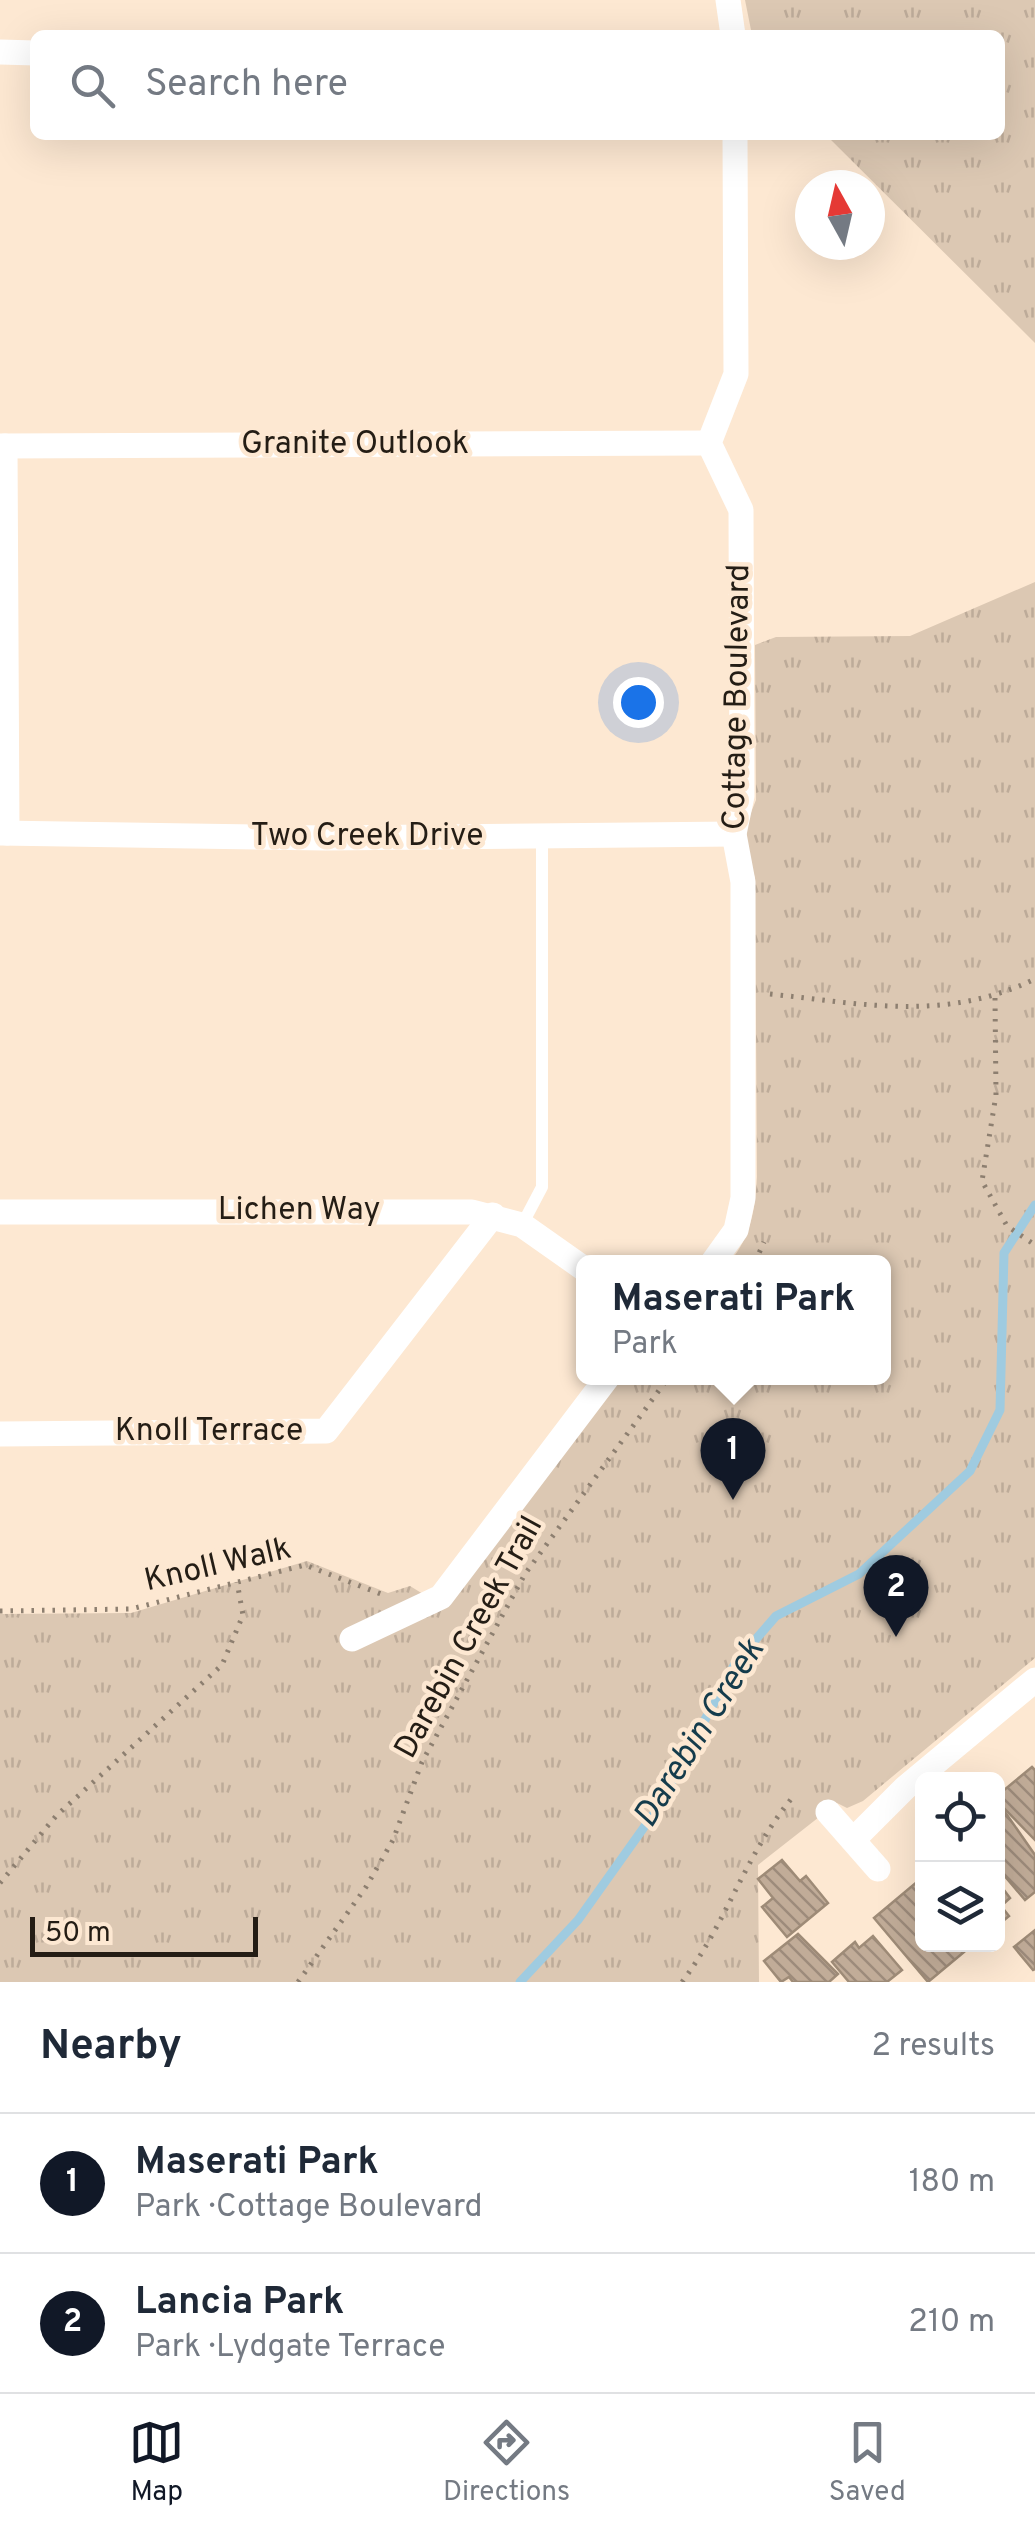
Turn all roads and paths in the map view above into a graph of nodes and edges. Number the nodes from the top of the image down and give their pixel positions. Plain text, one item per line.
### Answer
1 (728, 0) edge
2 (732, 30) edge
3 (0, 52) edge
4 (30, 53) edge
5 (735, 140) edge
6 (709, 444) junction
7 (2, 446) edge
8 (4, 833) edge
9 (734, 834) junction
10 (542, 837) junction
11 (1035, 979) edge
12 (770, 994) dead end
13 (994, 998) junction
14 (0, 1212) edge
15 (493, 1215) junction
16 (522, 1225) junction
17 (1035, 1245) edge
18 (718, 1255) edge
19 (576, 1263) edge
20 (602, 1385) edge
21 (663, 1385) edge
22 (0, 1434) edge
23 (237, 1582) junction
24 (389, 1597) dead end
25 (0, 1610) edge
26 (352, 1639) dead end
27 (1035, 1680) edge
28 (792, 1798) dead end
29 (828, 1812) dead end
30 (852, 1840) junction
31 (878, 1869) dead end
32 (0, 1882) edge
33 (298, 1982) edge
34 (682, 1982) edge

1 - 2 street
3 - 4 street
5 - 6 street
6 - 7 street, Granite Outlook
6 - 9 street, Cottage Boulevard
7 - 8 street
8 - 10 street, Two Creek Drive
9 - 10 street, Two Creek Drive
9 - 18 street, Cottage Boulevard
10 - 16 lane
11 - 13 path
12 - 13 path
13 - 17 path
14 - 15 street, Lichen Way
15 - 16 street, Lichen Way
15 - 22 street, Knoll Terrace
16 - 19 street, Lichen Way
20 - 26 street
21 - 33 path, Darebin Creek Trail
23 - 24 path, Knoll Walk
23 - 25 path, Knoll Walk
23 - 32 path
27 - 30 street
28 - 34 path
29 - 30 street
30 - 31 street

